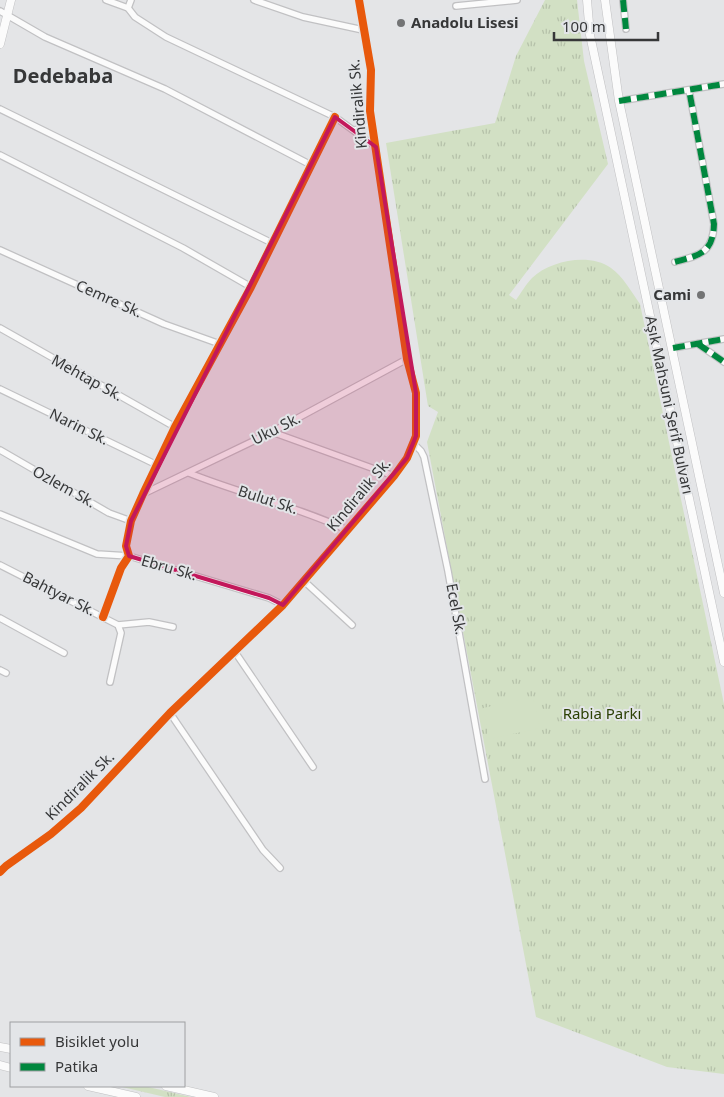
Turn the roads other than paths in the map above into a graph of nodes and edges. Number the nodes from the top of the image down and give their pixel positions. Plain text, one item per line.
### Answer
1 (11, 0) edge
2 (106, 0) edge
3 (130, 0) edge
4 (254, 0) edge
5 (360, 0) edge
6 (517, 0) edge
7 (587, 0) edge
8 (605, 0) edge
9 (623, 0) edge
10 (456, 6) dead end
11 (128, 8) junction
12 (3, 13) edge
13 (626, 29) dead end
14 (363, 30) junction
15 (0, 44) edge
16 (724, 84) edge
17 (689, 90) junction
18 (619, 101) junction
19 (0, 109) edge
20 (370, 111) junction
21 (335, 117) junction
22 (355, 130) junction
23 (376, 147) junction
24 (0, 155) edge
25 (311, 165) junction
26 (272, 244) junction
27 (0, 250) edge
28 (675, 262) dead end
29 (251, 287) junction
30 (0, 328) edge
31 (724, 339) edge
32 (220, 344) junction
33 (698, 344) junction
34 (673, 348) junction
35 (407, 359) junction
36 (724, 362) edge
37 (0, 389) edge
38 (175, 427) junction
39 (272, 432) junction
40 (414, 444) junction
41 (0, 450) edge
42 (157, 465) junction
43 (189, 472) junction
44 (394, 476) junction
45 (143, 494) junction
46 (0, 514) edge
47 (131, 520) junction
48 (347, 530) junction
49 (128, 556) junction
50 (0, 565) edge
51 (304, 581) junction
52 (724, 593) edge
53 (282, 605) junction
54 (103, 617) junction
55 (0, 618) edge
56 (118, 625) junction
57 (352, 625) dead end
58 (173, 627) dead end
59 (235, 652) junction
60 (64, 653) dead end
61 (724, 662) edge
62 (110, 682) dead end
63 (170, 713) junction
64 (313, 767) dead end
65 (485, 779) dead end
66 (280, 868) dead end
67 (0, 872) edge
68 (92, 1087) edge
69 (170, 1087) edge
70 (136, 1097) edge
71 (214, 1097) edge

1 - 12 main road
2 - 11 street
3 - 11 street
4 - 14 street
5 - 14 street, Kindiralik Sk.
6 - 10 street
7 - 61 main road, Aşık Mahsuni Şerif Bulvarı
8 - 18 main road, Aşık Mahsuni Şerif Bulvarı
9 - 13 street
11 - 21 street
12 - 15 main road
12 - 25 street
14 - 20 street, Kindiralik Sk.
16 - 17 street
17 - 18 street
17 - 28 street
18 - 34 main road, Aşık Mahsuni Şerif Bulvarı
19 - 26 street
20 - 22 street
20 - 23 street, Kindiralik Sk.
21 - 22 street
21 - 25 street
22 - 23 street
23 - 35 street, Kindiralik Sk.
24 - 29 street
25 - 26 street
26 - 29 street
27 - 32 street, Cemre Sk.
29 - 32 street
30 - 38 street, Mehtap Sk.
31 - 33 street
32 - 38 street
33 - 34 street
33 - 36 street
34 - 52 main road, Aşık Mahsuni Şerif Bulvarı
35 - 39 street, Uku Sk.
35 - 40 street, Kindiralik Sk.
37 - 42 street, Narin Sk.
38 - 42 street
39 - 43 street, Uku Sk.
39 - 44 street
40 - 44 street, Kindiralik Sk.
40 - 65 street, Ecel Sk.
41 - 47 street, Ozlem Sk.
42 - 45 street
43 - 45 street, Uku Sk.
43 - 48 street, Bulut Sk.
44 - 48 street, Kindiralik Sk.
45 - 47 street
46 - 49 street, Ebru Sk.
47 - 49 street
48 - 51 street, Kindiralik Sk.
49 - 53 street, Ebru Sk.
49 - 54 street
50 - 54 street, Bahtyar Sk.
51 - 53 street, Kindiralik Sk.
51 - 57 street
53 - 59 street, Kindiralik Sk.
54 - 56 street, Bahtyar Sk.
55 - 60 street
56 - 58 street
56 - 62 street
59 - 63 street, Kindiralik Sk.
59 - 64 street
63 - 66 street
63 - 67 street, Kindiralik Sk.
68 - 70 main road
69 - 71 main road

